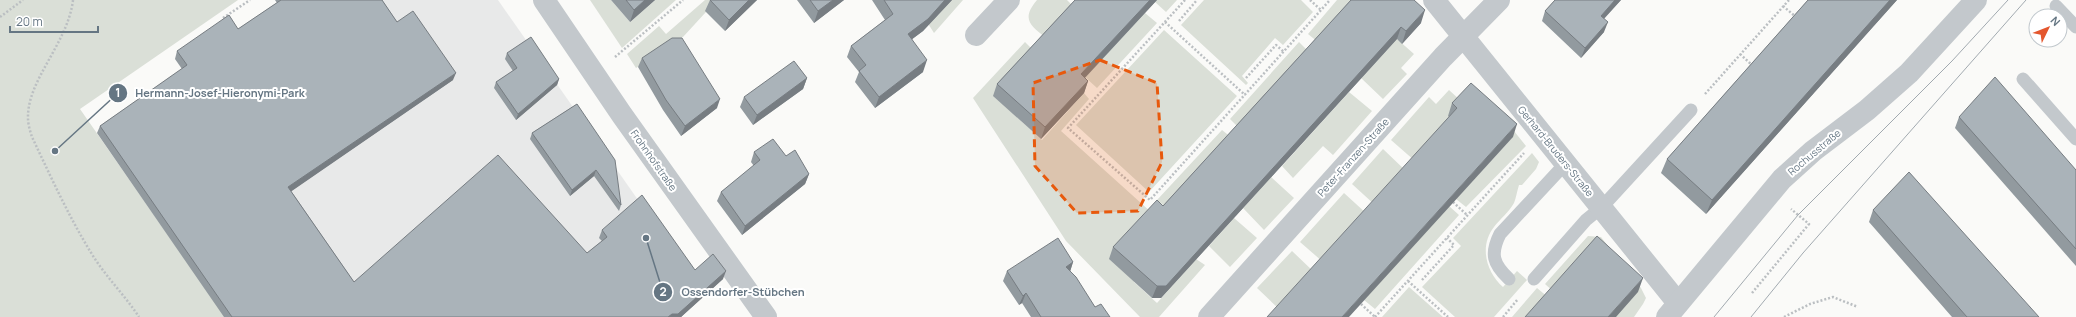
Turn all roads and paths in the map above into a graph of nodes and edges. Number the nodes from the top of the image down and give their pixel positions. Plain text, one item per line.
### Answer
1 (22, 0) edge
2 (73, 0) edge
3 (250, 0) edge
4 (544, 0) edge
5 (683, 0) edge
6 (1009, 0) edge
7 (1185, 0) edge
8 (1197, 0) edge
9 (1310, 0) edge
10 (1330, 0) edge
11 (1434, 0) edge
12 (1499, 0) edge
13 (1789, 0) edge
14 (1976, 0) edge
15 (1783, 6) junction
16 (2056, 6) dead end
17 (1321, 10) junction
18 (0, 17) edge
19 (223, 18) edge
20 (1798, 19) edge
21 (1179, 21) dead end
22 (1165, 22) junction
23 (2076, 27) edge
24 (976, 35) dead end
25 (1464, 37) junction
26 (1284, 52) junction
27 (1740, 54) junction
28 (1755, 68) edge
29 (593, 72) junction
30 (1246, 78) dead end
31 (2023, 79) dead end
32 (1245, 95) junction
33 (1691, 110) joint
34 (1542, 134) junction
35 (2076, 139) edge
36 (1566, 163) junction
37 (1453, 202) edge
38 (1788, 206) dead end
39 (1602, 207) junction
40 (1467, 216) junction
41 (1447, 238) junction
42 (1534, 279) dead end
43 (1422, 280) dead end
44 (1509, 280) dead end
45 (1408, 281) junction
46 (1752, 294) dead end
47 (1361, 304) edge
48 (1858, 307) dead end
49 (1672, 310) edge
50 (140, 317) edge
51 (766, 317) edge
52 (1210, 317) edge
53 (1375, 317) edge
54 (1448, 317) edge
55 (1784, 317) edge

1 - 18 path
2 - 50 path
3 - 19 path
4 - 29 street, Frohnhofstraße
5 - 29 path
6 - 24 street
7 - 22 path
8 - 21 path
9 - 17 path
10 - 17 path
11 - 25 street, Gerhard-Bruders-Straße
12 - 25 street, Peter-Franzen-Straße
13 - 15 path
14 - 49 street, Rochusstraße
15 - 20 path
15 - 27 path
16 - 23 lane
17 - 26 path
22 - 32 path
22 - 32 path
25 - 34 street, Gerhard-Bruders-Straße
25 - 52 street, Peter-Franzen-Straße
26 - 30 path
26 - 32 path
27 - 28 path
27 - 33 path
29 - 51 street, Frohnhofstraße
31 - 35 lane
33 - 39 lane
34 - 36 street, Gerhard-Bruders-Straße
34 - 40 path
36 - 39 street, Gerhard-Bruders-Straße
36 - 44 lane
37 - 40 path
38 - 46 path
39 - 42 lane
39 - 49 street, Gerhard-Bruders-Straße
40 - 41 path
41 - 43 path
41 - 45 path
45 - 53 path
45 - 54 path
47 - 53 path
48 - 55 path

